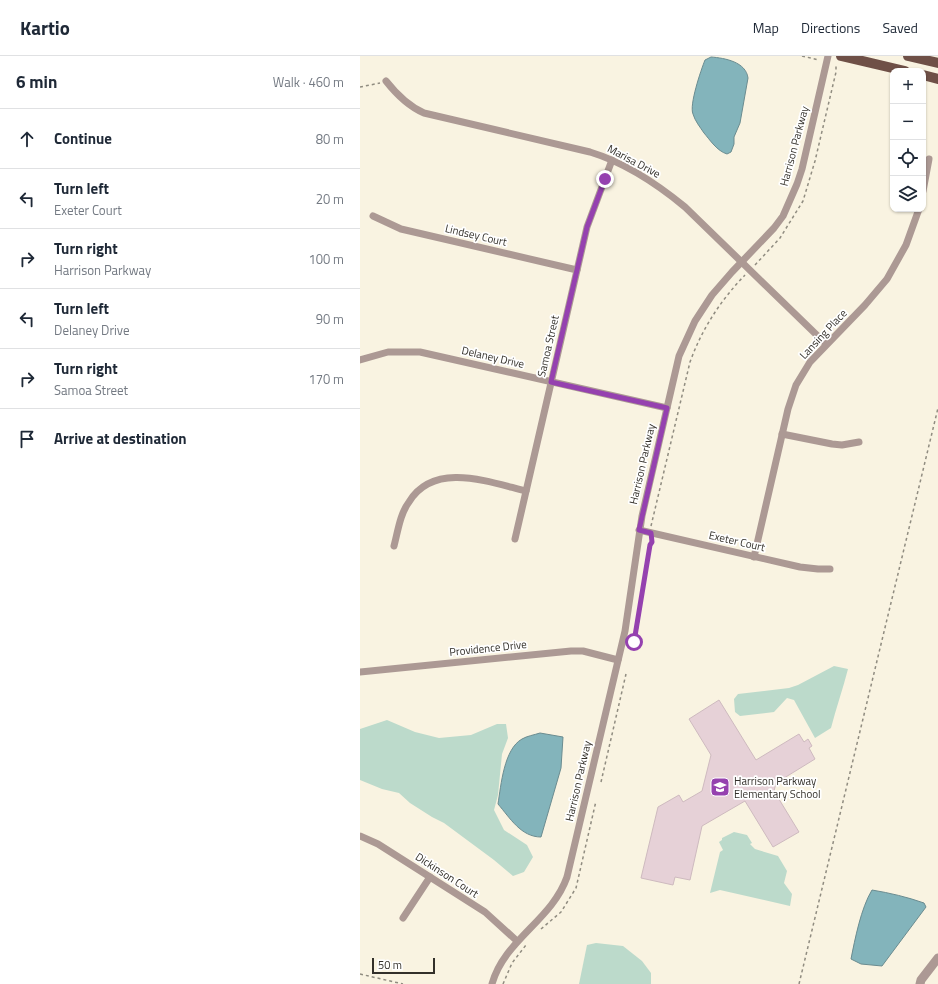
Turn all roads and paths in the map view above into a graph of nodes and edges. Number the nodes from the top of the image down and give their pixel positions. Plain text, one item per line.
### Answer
1 (802, 56) edge
2 (828, 56) edge
3 (908, 56) edge
4 (816, 59) dead end
5 (839, 60) edge
6 (938, 63) edge
7 (890, 68) edge
8 (926, 76) edge
9 (938, 79) edge
10 (386, 81) joint
11 (360, 87) edge
12 (612, 160) junction
13 (929, 160) dead end
14 (926, 176) edge
15 (918, 212) edge
16 (372, 216) dead end
17 (742, 262) junction
18 (577, 270) junction
19 (750, 270) junction
20 (826, 344) junction
21 (360, 360) edge
22 (551, 382) junction
23 (667, 408) junction
24 (938, 408) edge
25 (782, 434) junction
26 (859, 442) dead end
27 (526, 491) junction
28 (639, 530) junction
29 (651, 533) junction
30 (515, 539) dead end
31 (394, 546) dead end
32 (754, 557) junction
33 (830, 569) dead end
34 (632, 646) dead end
35 (618, 660) junction
36 (360, 672) edge
37 (626, 674) dead end
38 (601, 782) dead end
39 (360, 836) edge
40 (430, 877) junction
41 (403, 918) dead end
42 (517, 941) junction
43 (938, 958) edge
44 (360, 974) edge
45 (403, 984) edge
46 (492, 984) edge
47 (799, 984) edge
48 (920, 984) edge

1 - 4 path
2 - 17 street, Harrison Parkway
3 - 6 main road
5 - 7 main road
5 - 19 path
8 - 9 main road
10 - 11 path
10 - 12 street, Marisa Drive
12 - 17 street, Marisa Drive
12 - 18 street, Samoa Street
13 - 14 street
15 - 20 street, Lansing Place
16 - 18 street, Lindsey Court
17 - 19 street, Marisa Drive
17 - 23 street, Harrison Parkway
18 - 22 street, Samoa Street
19 - 20 street, Marisa Drive
19 - 29 path
20 - 25 street, Lansing Place
21 - 22 street, Delaney Drive
22 - 23 street, Delaney Drive
22 - 27 street, Samoa Street
23 - 28 street, Harrison Parkway
24 - 47 path
25 - 26 street
25 - 32 street, Lansing Place
27 - 30 street, Samoa Street
27 - 31 street
28 - 29 street, Exeter Court
28 - 35 street, Harrison Parkway
29 - 32 street, Exeter Court
29 - 34 path
32 - 33 street, Exeter Court
35 - 36 street, Providence Drive
35 - 42 street, Harrison Parkway
37 - 38 path
39 - 40 street, Dickinson Court
40 - 41 street
40 - 42 street, Dickinson Court
42 - 46 street, Harrison Parkway
43 - 48 street
44 - 45 path

